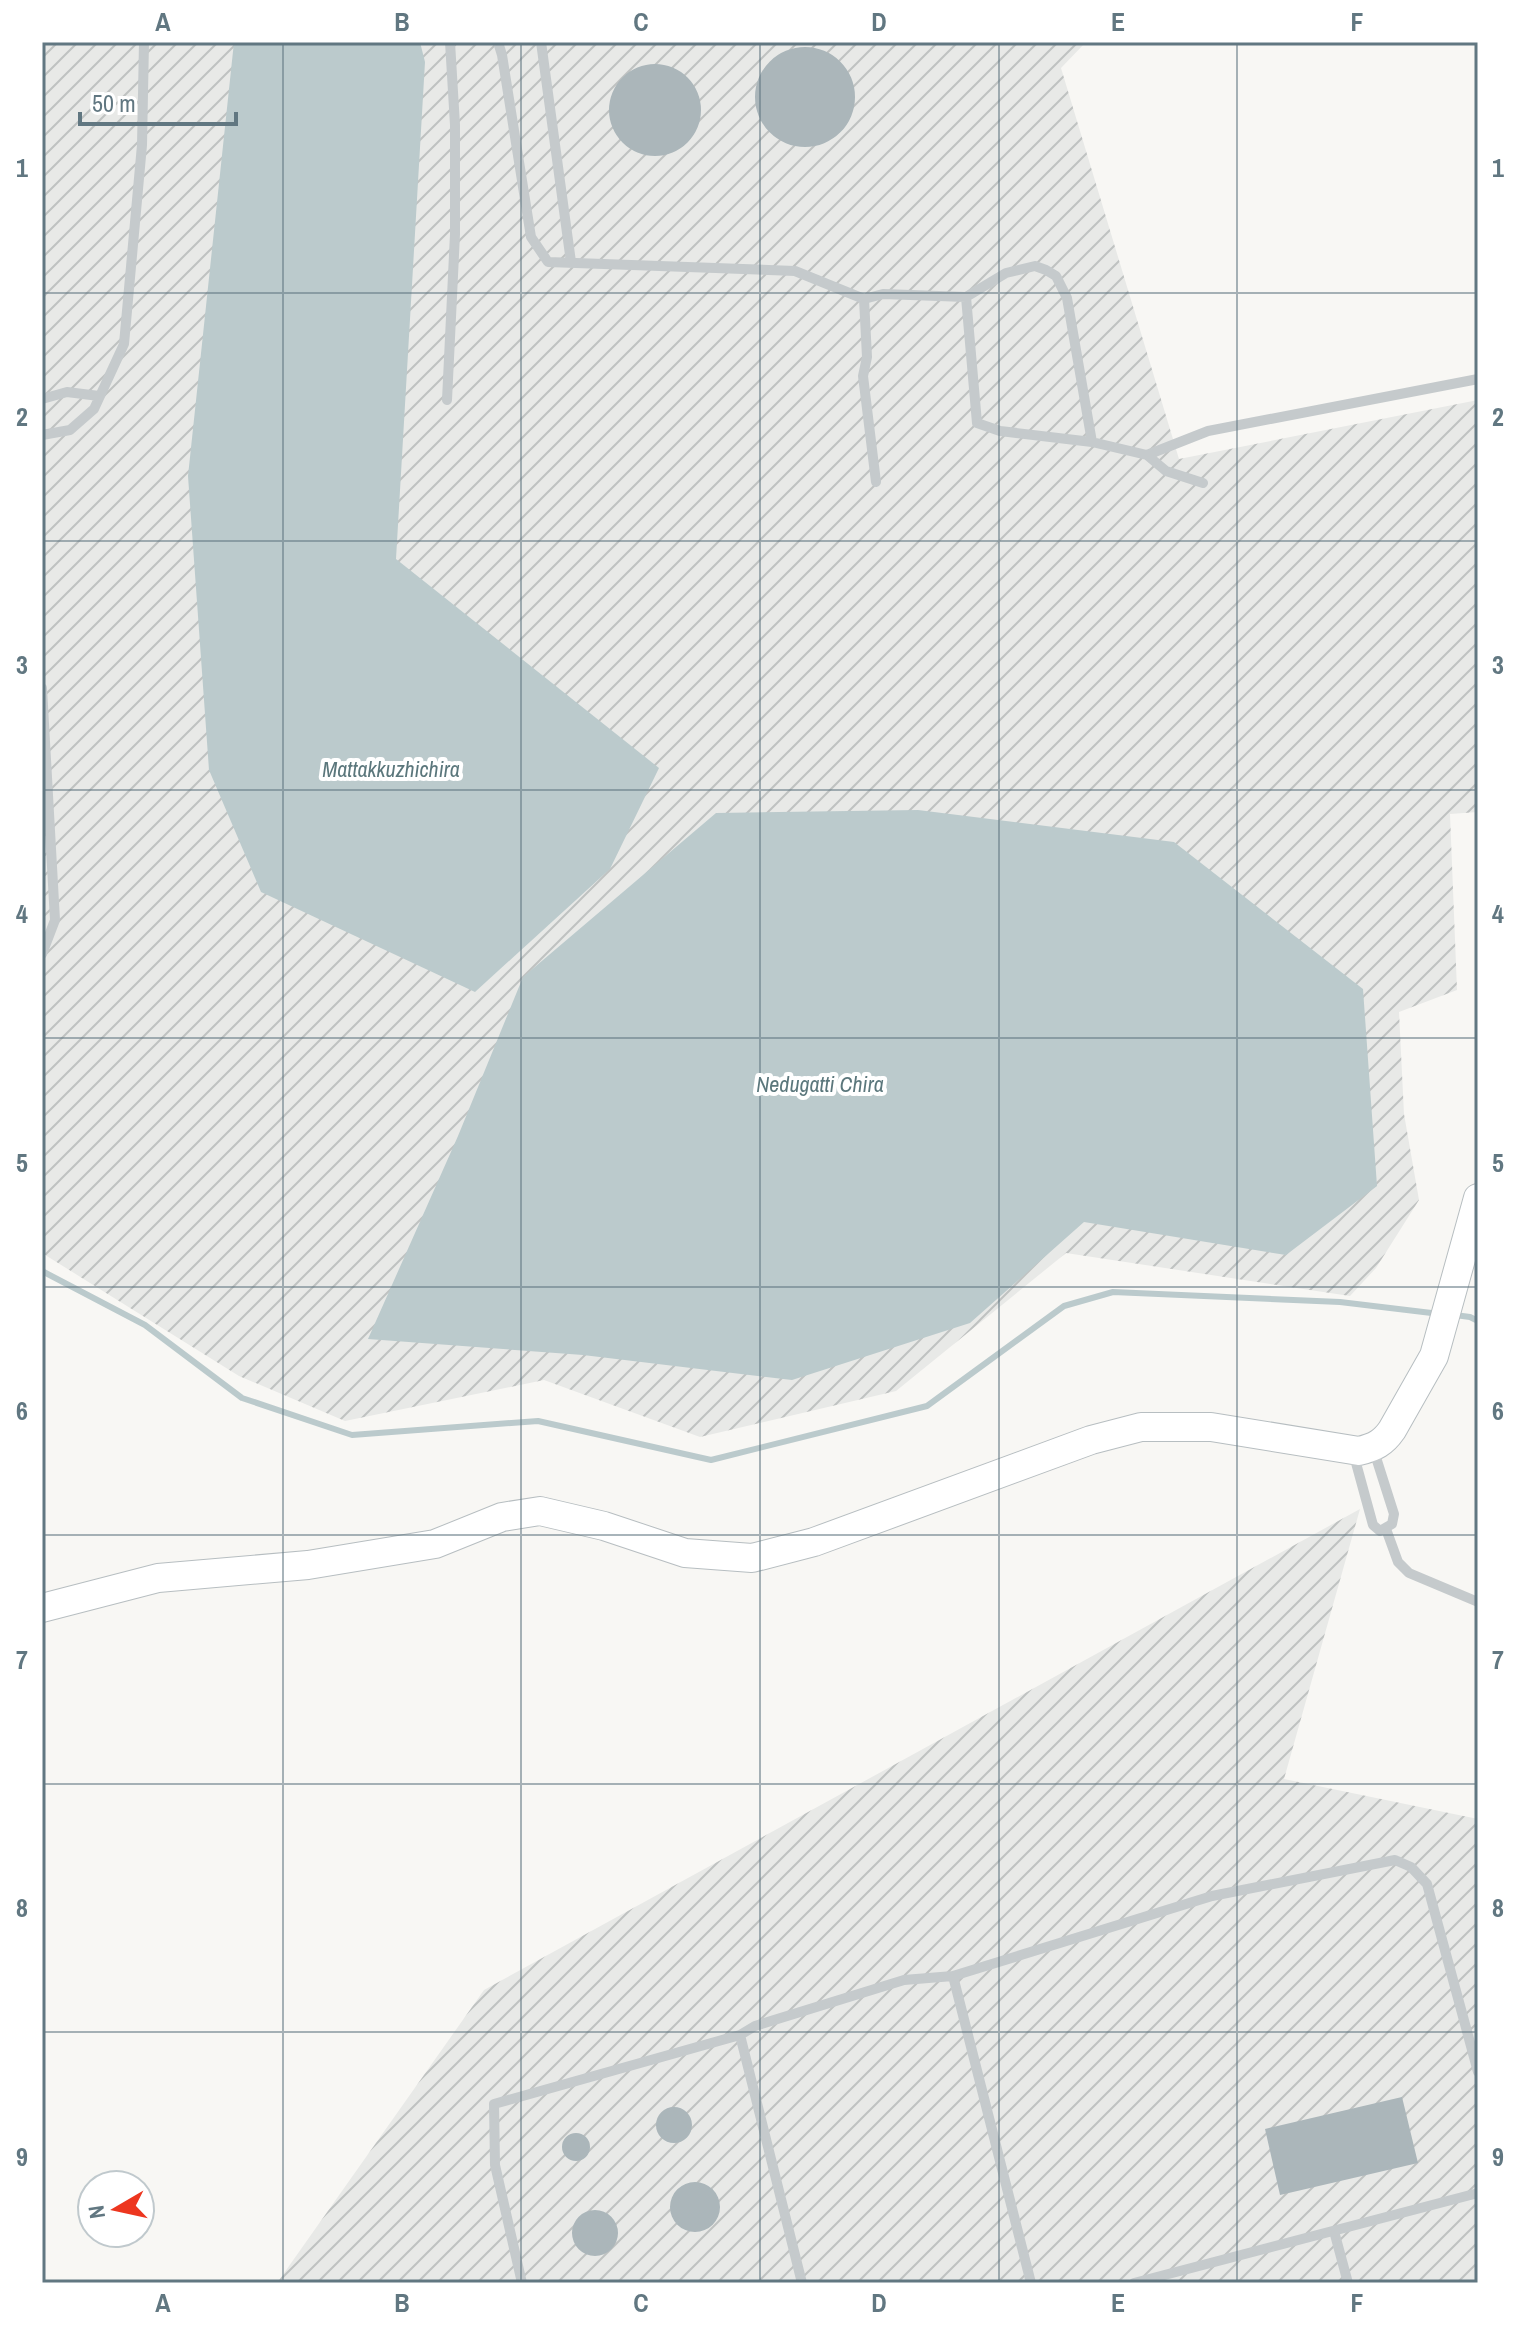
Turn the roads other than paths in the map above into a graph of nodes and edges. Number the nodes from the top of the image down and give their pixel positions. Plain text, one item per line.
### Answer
1 (144, 42) edge
2 (450, 42) edge
3 (498, 42) edge
4 (541, 42) edge
5 (571, 262) junction
6 (966, 297) junction
7 (864, 299) junction
8 (1478, 379) edge
9 (99, 396) junction
10 (42, 399) edge
11 (447, 400) dead end
12 (42, 435) edge
13 (1092, 442) junction
14 (1147, 455) junction
15 (876, 482) dead end
16 (1203, 483) dead end
17 (42, 688) edge
18 (42, 954) edge
19 (1478, 1198) edge
20 (1363, 1449) junction
21 (1386, 1529) junction
22 (1478, 1602) edge
23 (42, 1608) edge
24 (953, 1976) junction
25 (740, 2035) junction
26 (1478, 2072) edge
27 (1478, 2193) edge
28 (1334, 2231) junction
29 (522, 2283) edge
30 (802, 2283) edge
31 (1031, 2283) edge
32 (1134, 2283) edge
33 (1348, 2283) edge

1 - 9 lane
2 - 11 lane
3 - 5 lane
4 - 5 lane
5 - 7 lane
6 - 7 lane
6 - 13 lane
6 - 13 lane
7 - 15 lane
8 - 14 lane
9 - 10 lane
9 - 12 lane
13 - 14 lane
14 - 16 lane
17 - 18 lane
19 - 20 main road
20 - 21 lane
20 - 21 lane
20 - 23 main road
21 - 22 lane
24 - 25 lane
24 - 26 lane
24 - 31 lane
25 - 29 lane
25 - 30 lane
27 - 28 lane
28 - 32 lane
28 - 33 lane

